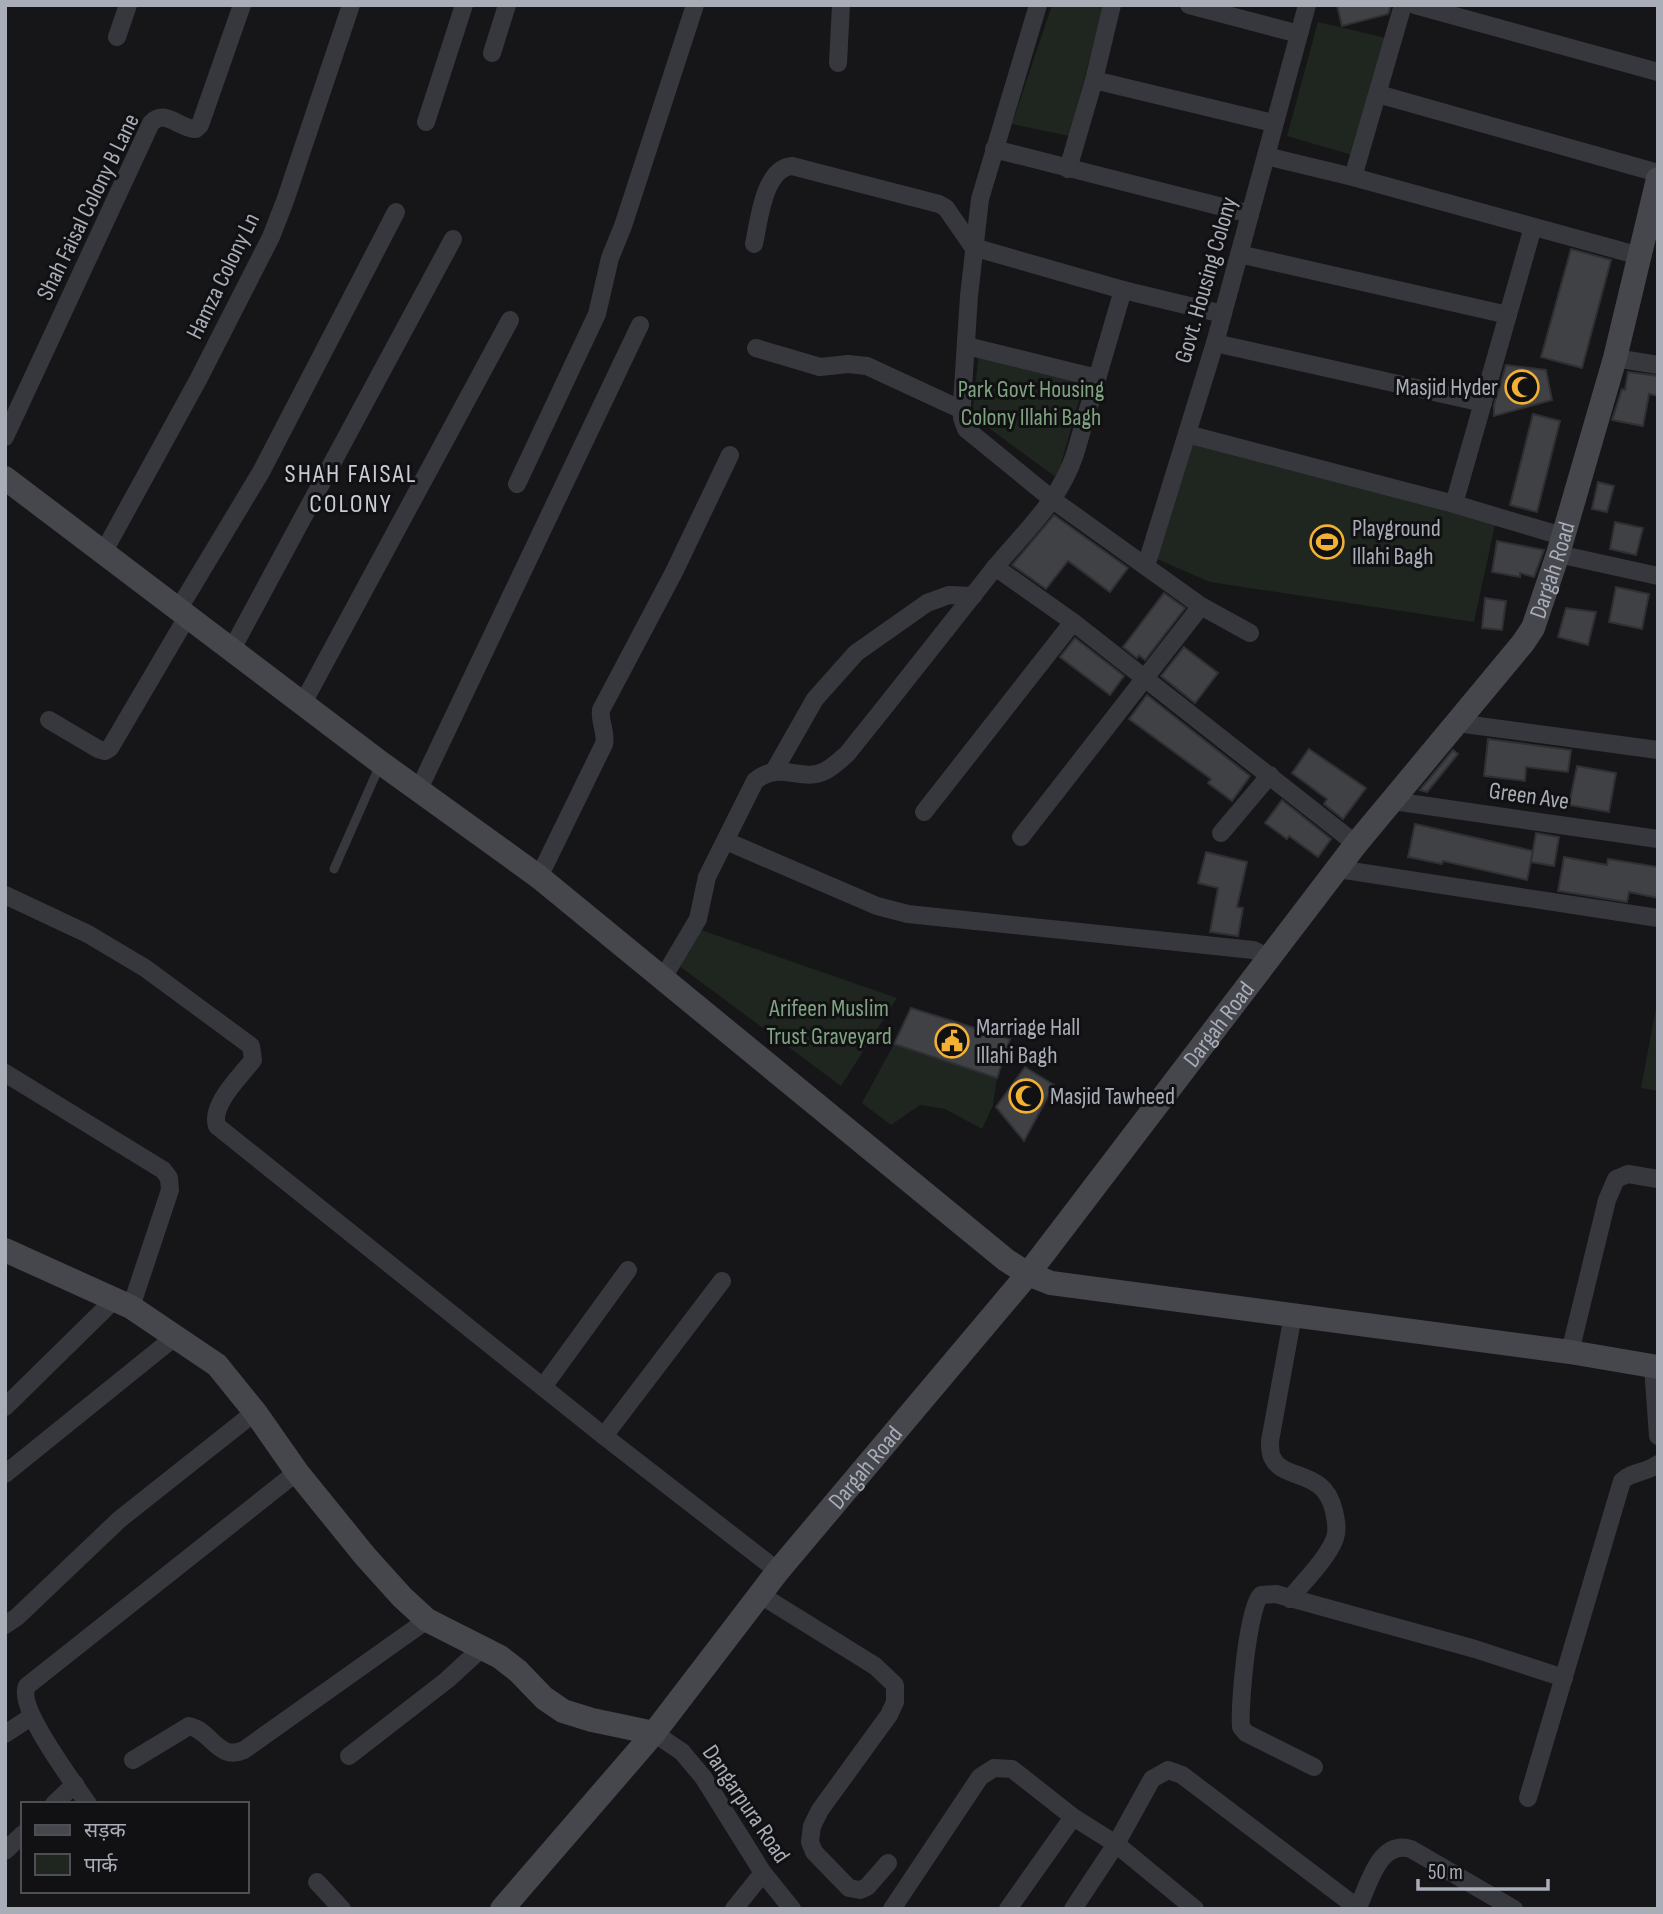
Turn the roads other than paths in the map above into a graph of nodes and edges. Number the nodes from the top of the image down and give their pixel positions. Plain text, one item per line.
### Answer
1 (128, 5) edge
2 (242, 5) edge
3 (351, 5) edge
4 (464, 5) edge
5 (508, 5) edge
6 (695, 5) edge
7 (841, 5) edge
8 (1038, 5) edge
9 (1112, 5) edge
10 (1189, 5) edge
11 (1307, 5) edge
12 (1403, 5) edge
13 (1415, 5) edge
14 (1299, 34) junction
15 (117, 37) dead end
16 (492, 54) dead end
17 (838, 63) dead end
18 (1658, 72) edge
19 (1094, 80) junction
20 (1378, 94) junction
21 (426, 122) dead end
22 (1273, 123) junction
23 (994, 149) junction
24 (1266, 156) junction
25 (1068, 169) junction
26 (1658, 173) edge
27 (1353, 177) junction
28 (1658, 179) edge
29 (396, 212) dead end
30 (1251, 214) junction
31 (1533, 227) junction
32 (453, 239) dead end
33 (754, 244) dead end
34 (973, 247) junction
35 (1239, 254) junction
36 (1640, 256) junction
37 (1123, 290) junction
38 (1223, 314) junction
39 (1508, 315) junction
40 (510, 320) dead end
41 (640, 324) dead end
42 (1215, 343) junction
43 (967, 346) junction
44 (756, 348) dead end
45 (1615, 358) junction
46 (1658, 365) edge
47 (1097, 378) junction
48 (1483, 403) junction
49 (962, 410) junction
50 (1186, 434) junction
51 (5, 437) edge
52 (730, 455) dead end
53 (5, 478) edge
54 (517, 484) dead end
55 (1053, 500) junction
56 (1454, 504) junction
57 (1560, 545) junction
58 (103, 553) junction
59 (1146, 566) junction
60 (995, 567) junction
61 (1658, 576) edge
62 (973, 596) junction
63 (1201, 606) junction
64 (183, 613) junction
65 (1073, 622) junction
66 (1250, 634) dead end
67 (232, 649) junction
68 (1145, 678) junction
69 (303, 703) junction
70 (48, 720) dead end
71 (1457, 723) junction
72 (1658, 750) edge
73 (381, 763) junction
74 (774, 771) junction
75 (1270, 775) junction
76 (419, 789) junction
77 (1393, 801) junction
78 (923, 812) dead end
79 (1221, 833) dead end
80 (1021, 837) dead end
81 (1658, 839) edge
82 (726, 841) junction
83 (1356, 844) junction
84 (334, 869) dead end
85 (1338, 869) junction
86 (539, 877) junction
87 (5, 895) edge
88 (1658, 918) edge
89 (1270, 958) junction
90 (663, 978) junction
91 (5, 1073) edge
92 (1658, 1179) edge
93 (5, 1250) edge
94 (628, 1270) dead end
95 (1028, 1274) junction
96 (722, 1281) dead end
97 (123, 1303) junction
98 (1293, 1315) junction
99 (176, 1336) junction
100 (1570, 1352) junction
101 (1656, 1367) edge
102 (543, 1387) junction
103 (5, 1407) edge
104 (255, 1412) junction
105 (604, 1436) junction
106 (1658, 1436) edge
107 (1658, 1464) edge
108 (297, 1472) junction
109 (5, 1474) edge
110 (778, 1571) junction
111 (759, 1594) junction
112 (1290, 1599) junction
113 (427, 1620) junction
114 (5, 1625) edge
115 (483, 1647) junction
116 (1564, 1678) junction
117 (30, 1717) junction
118 (654, 1733) junction
119 (5, 1734) edge
120 (349, 1756) dead end
121 (133, 1760) dead end
122 (1314, 1766) dead end
123 (75, 1784) junction
124 (1528, 1798) dead end
125 (56, 1802) edge
126 (87, 1802) edge
127 (1073, 1816) junction
128 (21, 1836) edge
129 (1116, 1844) junction
130 (5, 1851) edge
131 (888, 1863) dead end
132 (763, 1873) junction
133 (317, 1882) dead end
134 (1358, 1908) edge
135 (342, 1909) edge
136 (502, 1909) edge
137 (734, 1909) edge
138 (792, 1909) edge
139 (892, 1909) edge
140 (1008, 1909) edge
141 (1073, 1909) edge
142 (1195, 1909) edge
143 (1514, 1909) edge

1 - 15 street
2 - 51 street, Shah Faisal Colony B Lane
3 - 58 street, Hamza Colony Ln
4 - 21 street
5 - 16 street
6 - 54 street
7 - 17 street
8 - 23 street
9 - 19 street
10 - 14 street
11 - 14 street, Govt. Housing Colony
12 - 20 street
13 - 18 street
14 - 22 street, Govt. Housing Colony
19 - 22 street
19 - 25 street
20 - 26 street
20 - 27 street
22 - 24 street, Govt. Housing Colony
23 - 25 street
23 - 34 street
24 - 27 street
24 - 30 street, Govt. Housing Colony
25 - 30 street
27 - 31 street
28 - 36 street, Dargah Road
29 - 64 street
30 - 35 street, Govt. Housing Colony
31 - 36 street
31 - 39 street
32 - 67 street
33 - 34 street
34 - 37 street
34 - 43 street
35 - 38 street, Govt. Housing Colony
35 - 39 street
36 - 45 street, Dargah Road
37 - 38 street
37 - 47 street
38 - 42 street, Govt. Housing Colony
39 - 48 street
40 - 69 street
41 - 76 street
42 - 48 street
42 - 50 street, Govt. Housing Colony
43 - 47 street
43 - 49 street
44 - 49 street
45 - 46 street
45 - 57 street, Dargah Road
47 - 55 street
48 - 56 street
49 - 55 street
50 - 56 street
50 - 59 street, Govt. Housing Colony
52 - 86 street
53 - 58 street
55 - 59 street
55 - 60 street
56 - 57 street
57 - 61 street
57 - 71 street, Dargah Road
58 - 64 street
59 - 63 street
60 - 62 street
60 - 65 street
62 - 74 street
62 - 74 street
63 - 66 street
63 - 68 street
64 - 67 street
64 - 70 street
65 - 68 street
65 - 78 street
67 - 69 street
68 - 75 street
68 - 80 street
69 - 73 street
71 - 72 street
71 - 77 street, Dargah Road
73 - 76 street
73 - 84 lane
74 - 82 street
75 - 79 street
75 - 83 street
76 - 86 street
77 - 81 street, Green Ave
77 - 83 street, Dargah Road
82 - 89 street
82 - 90 street
83 - 85 street, Dargah Road
85 - 88 street
85 - 89 street, Dargah Road
86 - 90 street
87 - 102 street
89 - 95 street, Dargah Road
90 - 95 street
91 - 97 street
92 - 100 street
93 - 97 street
94 - 102 street
95 - 98 street
95 - 110 street, Dargah Road
96 - 105 street
97 - 99 street
97 - 103 street
98 - 100 street
98 - 112 street
99 - 104 street
99 - 109 street
100 - 101 street
101 - 106 street
102 - 105 street
104 - 108 street
104 - 114 street
105 - 110 street
107 - 116 street
108 - 113 street
108 - 117 street
110 - 111 street, Dargah Road
111 - 118 street, Dargah Road
111 - 131 street
112 - 116 street
112 - 122 street
113 - 115 street
113 - 121 street
115 - 118 street
115 - 120 street
116 - 124 street
117 - 119 street
117 - 123 street
118 - 132 street, Dangarpura Road
118 - 136 street, Dargah Road
123 - 125 street
123 - 126 street
127 - 129 street
127 - 139 street
127 - 140 street
128 - 130 street
129 - 134 street
129 - 141 street
129 - 142 street
132 - 137 street
132 - 138 street, Dangarpura Road
133 - 135 street
134 - 143 street

